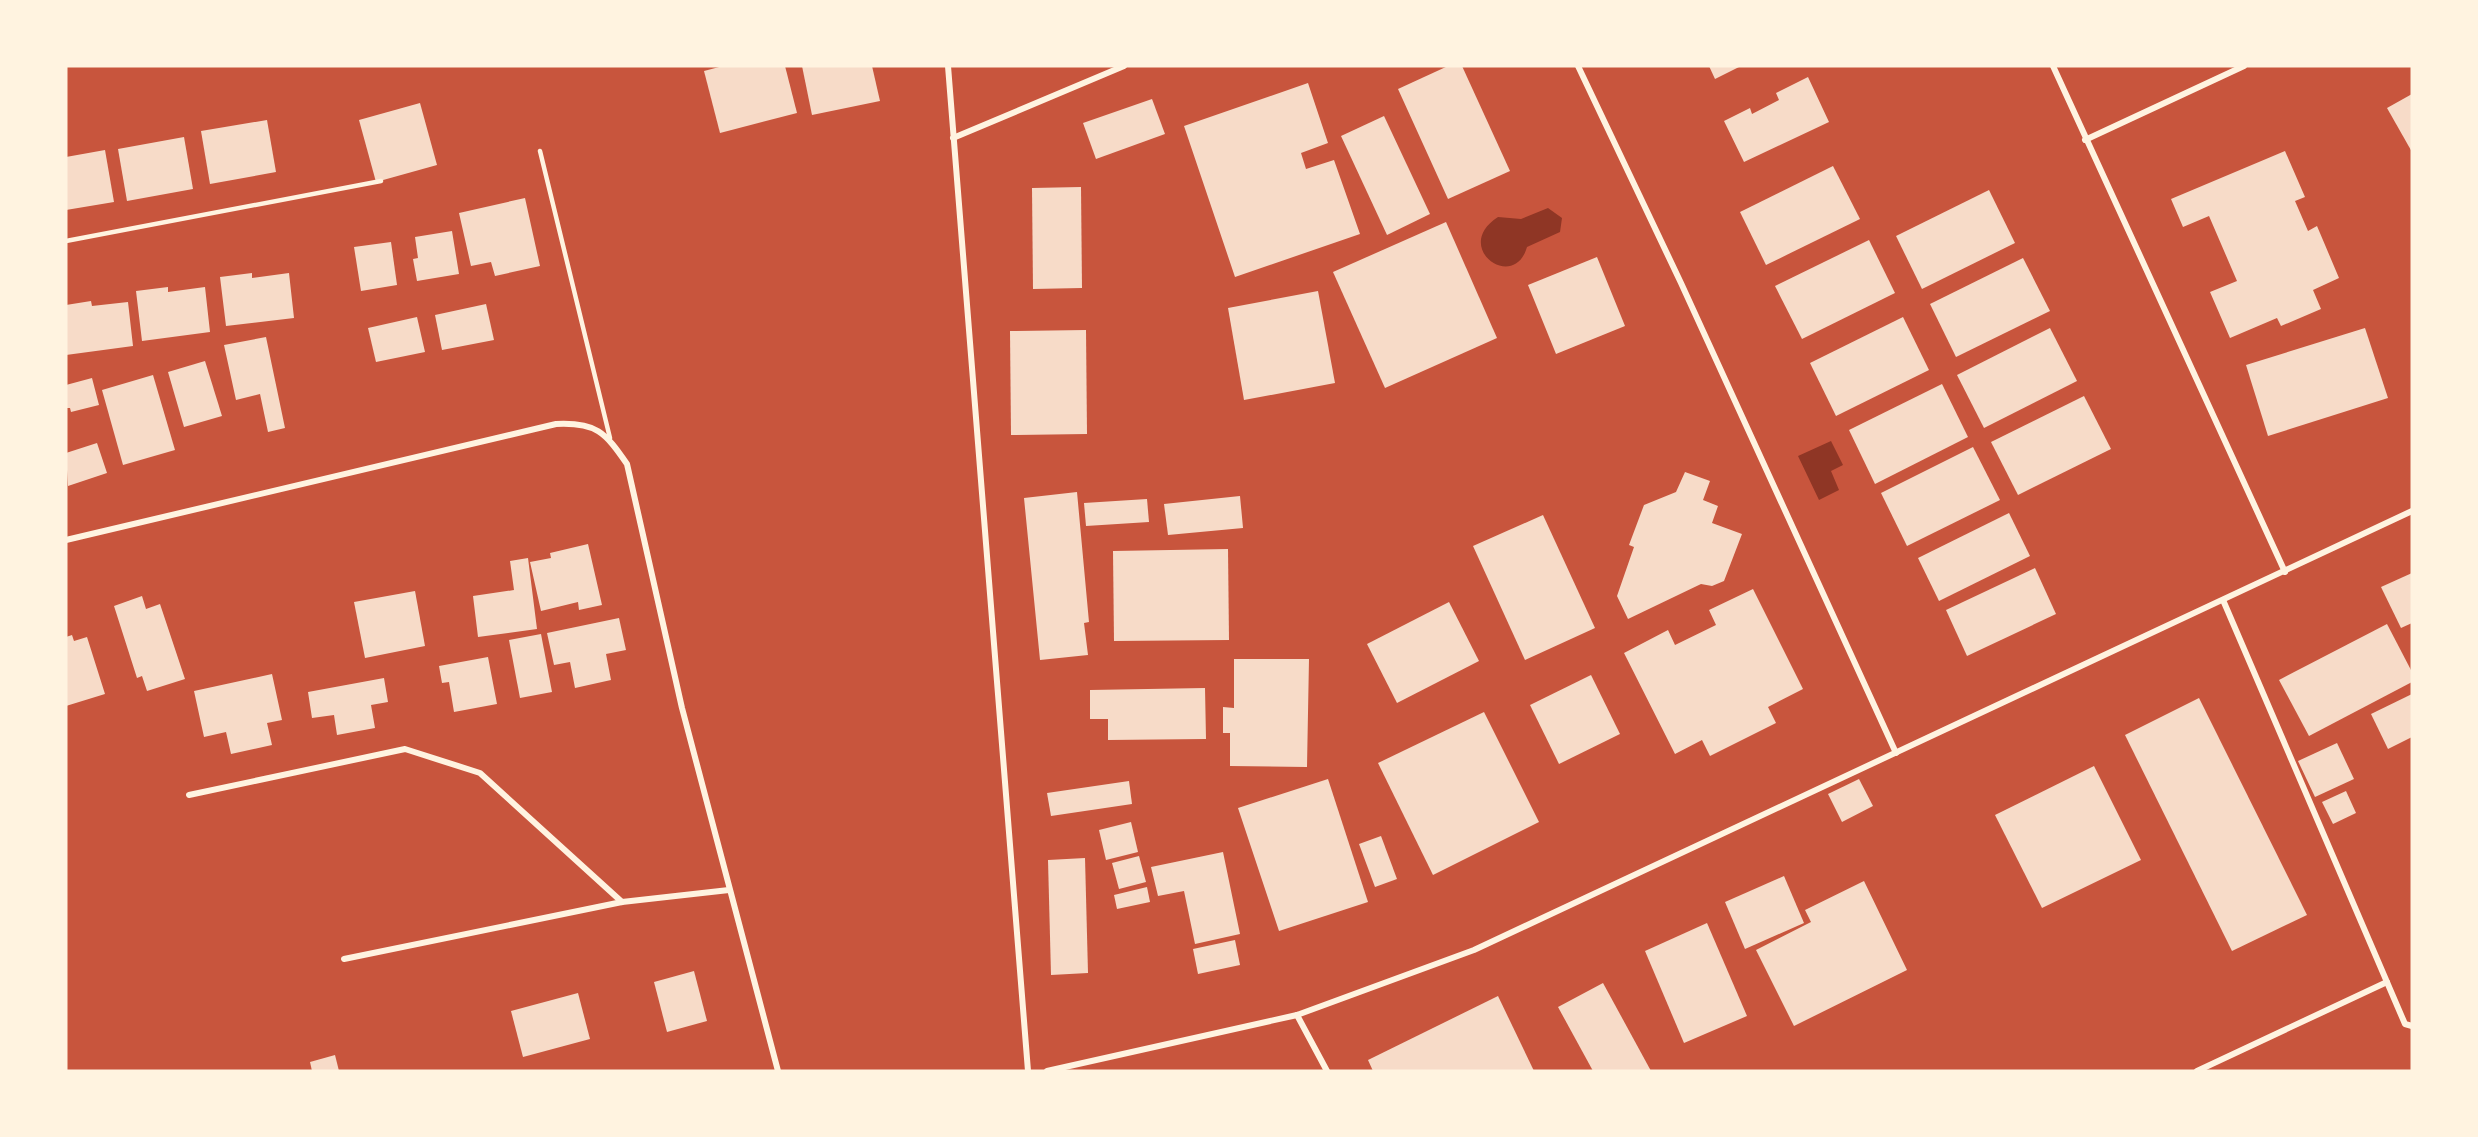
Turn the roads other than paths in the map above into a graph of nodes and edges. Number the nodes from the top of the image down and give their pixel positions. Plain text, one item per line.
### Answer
1 (948, 66) edge
2 (1124, 66) edge
3 (1578, 66) edge
4 (2053, 66) edge
5 (2244, 66) edge
6 (953, 138) junction
7 (2085, 140) junction
8 (540, 151) dead end
9 (381, 181) dead end
10 (66, 241) edge
11 (610, 438) junction
12 (2412, 512) edge
13 (66, 540) edge
14 (2285, 572) junction
15 (2223, 600) junction
16 (1896, 753) junction
17 (189, 795) dead end
18 (729, 890) junction
19 (622, 902) junction
20 (344, 959) dead end
21 (2387, 982) junction
22 (1297, 1016) junction
23 (2412, 1026) edge
24 (778, 1071) edge
25 (1028, 1071) edge
26 (1047, 1071) edge
27 (1327, 1071) edge
28 (2197, 1071) edge

1 - 6 street
2 - 6 street
3 - 16 street
4 - 7 street
5 - 7 street
6 - 25 street
7 - 14 street
8 - 11 lane
9 - 10 lane
11 - 13 street
11 - 18 street
12 - 14 street
14 - 15 street
15 - 16 street
15 - 21 street
16 - 22 street
17 - 19 street
18 - 19 street
18 - 24 street
19 - 20 street
21 - 23 street
21 - 28 street
22 - 26 street
22 - 27 street

